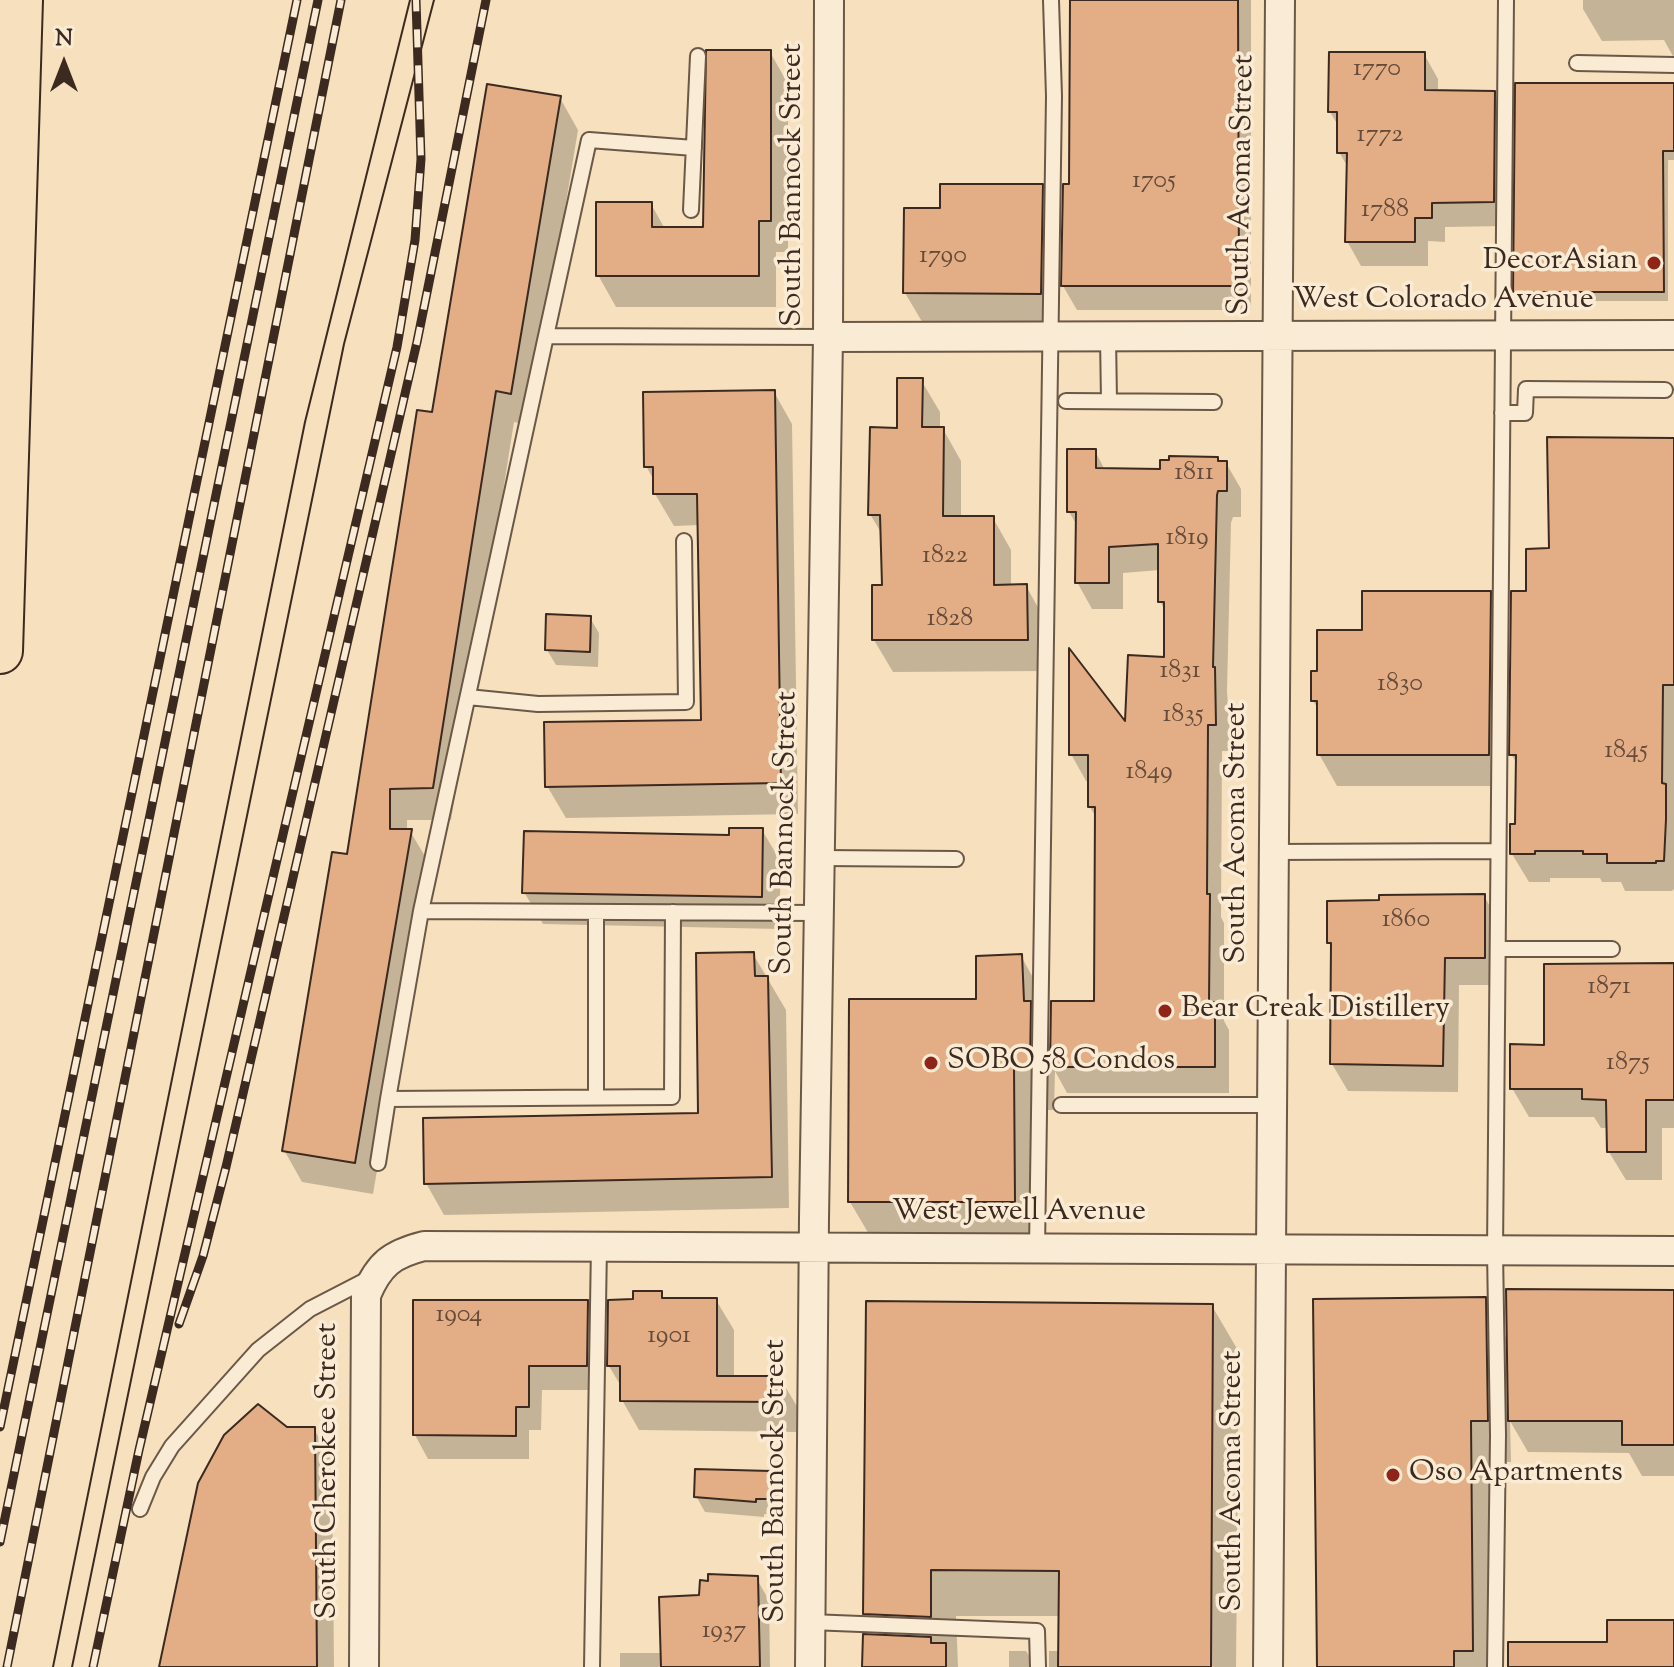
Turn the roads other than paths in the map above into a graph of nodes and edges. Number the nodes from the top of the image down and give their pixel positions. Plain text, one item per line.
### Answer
1 (20, 0) edge
2 (829, 0) edge
3 (1051, 0) edge
4 (1280, 0) edge
5 (1506, 0) edge
6 (698, 56) dead end
7 (1577, 63) dead end
8 (1674, 65) edge
9 (694, 148) junction
10 (691, 210) dead end
11 (1674, 335) edge
12 (546, 336) junction
13 (1277, 336) junction
14 (1503, 336) junction
15 (828, 337) junction
16 (1051, 337) junction
17 (1108, 337) junction
18 (1665, 390) dead end
19 (1066, 401) dead end
20 (1109, 401) junction
21 (1214, 402) dead end
22 (1502, 413) junction
23 (684, 541) dead end
24 (0, 651) edge
25 (468, 697) junction
26 (1498, 851) junction
27 (1273, 852) junction
28 (820, 858) junction
29 (956, 859) dead end
30 (421, 911) junction
31 (673, 912) junction
32 (596, 913) junction
33 (820, 913) junction
34 (1498, 949) junction
35 (1612, 949) dead end
36 (596, 1097) junction
37 (388, 1099) junction
38 (1061, 1105) dead end
39 (1271, 1105) junction
40 (378, 1163) dead end
41 (599, 1246) junction
42 (814, 1248) junction
43 (1037, 1249) junction
44 (1269, 1250) junction
45 (1495, 1251) junction
46 (1674, 1251) edge
47 (374, 1276) junction
48 (140, 1509) dead end
49 (810, 1622) junction
50 (364, 1667) edge
51 (592, 1667) edge
52 (810, 1667) edge
53 (1038, 1667) edge
54 (1268, 1667) edge
55 (1495, 1667) edge

1 - 24 highway
2 - 15 street, South Bannock Street
3 - 16 lane
4 - 13 street, South Acoma Street
5 - 14 lane
6 - 9 lane
7 - 8 lane
9 - 10 lane
9 - 12 lane
11 - 14 street, West Colorado Avenue
12 - 15 lane
12 - 25 lane
13 - 14 street, West Colorado Avenue
13 - 17 street, West Colorado Avenue
13 - 27 street, South Acoma Street
14 - 22 lane
15 - 16 street, West Colorado Avenue
15 - 28 street, South Bannock Street
16 - 17 street, West Colorado Avenue
16 - 43 lane
17 - 20 lane
18 - 22 lane
19 - 20 lane
20 - 21 lane
22 - 26 lane
23 - 25 lane
25 - 30 lane
26 - 27 lane
26 - 34 lane
27 - 39 street, South Acoma Street
28 - 29 lane
28 - 33 street, South Bannock Street
30 - 32 lane
30 - 37 lane
31 - 32 lane
31 - 33 lane
31 - 36 lane
32 - 36 lane
33 - 42 street, South Bannock Street
34 - 35 lane
34 - 45 lane
36 - 37 lane
37 - 40 lane
38 - 39 lane
39 - 44 street, South Acoma Street
41 - 42 street, West Jewell Avenue
41 - 47 street, West Jewell Avenue
41 - 51 lane
42 - 43 street, West Jewell Avenue
42 - 49 street, South Bannock Street
43 - 44 street, West Jewell Avenue
44 - 45 street, West Jewell Avenue
44 - 54 street, South Acoma Street
45 - 46 street, West Jewell Avenue
45 - 55 lane
47 - 48 lane
47 - 50 street, South Cherokee Street
49 - 52 street, South Bannock Street
49 - 53 lane

